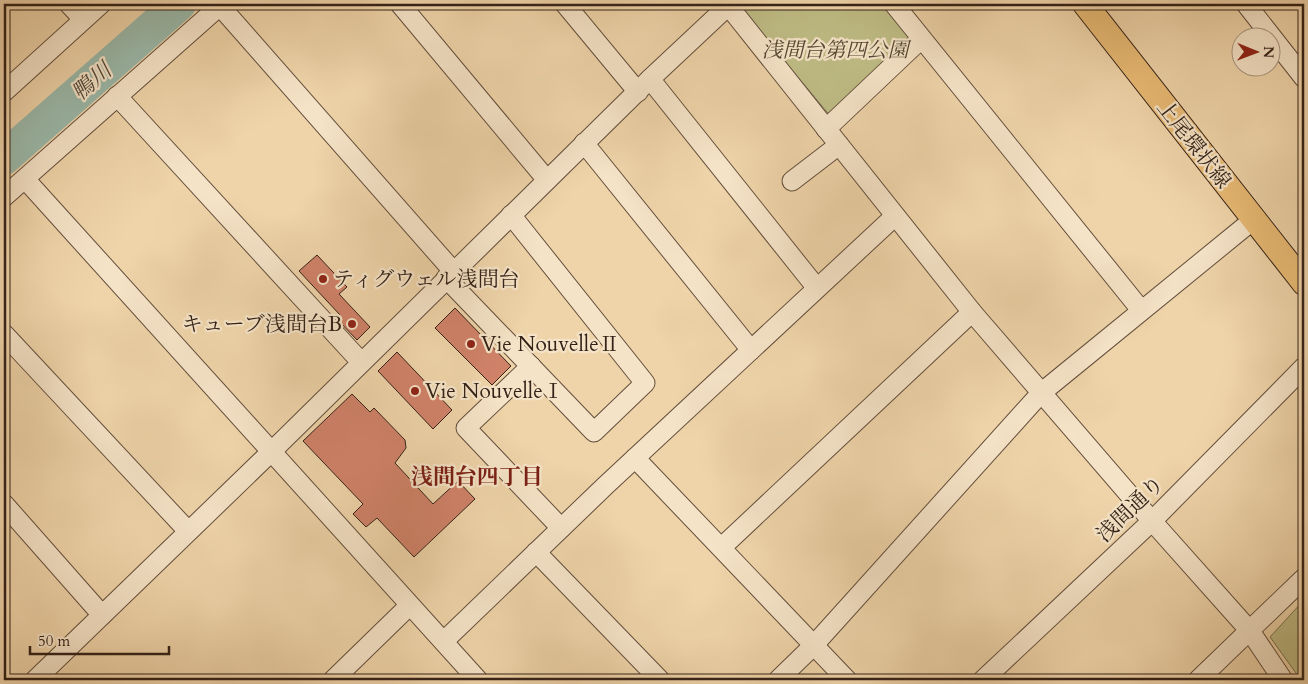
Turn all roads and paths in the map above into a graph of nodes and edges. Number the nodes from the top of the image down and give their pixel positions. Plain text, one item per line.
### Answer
1 (69, 4) edge
2 (101, 4) edge
3 (400, 4) edge
4 (565, 4) edge
5 (728, 4) edge
6 (894, 4) edge
7 (1085, 4) edge
8 (1246, 4) edge
9 (221, 5) edge
10 (83, 19) junction
11 (921, 39) junction
12 (1304, 78) edge
13 (644, 85) junction
14 (4, 92) edge
15 (118, 96) junction
16 (826, 129) junction
17 (584, 143) junction
18 (838, 145) junction
19 (25, 179) junction
20 (547, 180) junction
21 (792, 181) dead end
22 (4, 198) edge
23 (511, 215) junction
24 (895, 216) junction
25 (1253, 220) junction
26 (449, 274) junction
27 (1304, 283) edge
28 (816, 287) junction
29 (1141, 310) junction
30 (972, 312) junction
31 (4, 334) edge
32 (751, 350) junction
33 (361, 362) junction
34 (530, 366) junction
35 (1304, 367) edge
36 (1041, 393) junction
37 (272, 451) junction
38 (635, 458) junction
39 (4, 504) edge
40 (1152, 521) junction
41 (561, 528) junction
42 (188, 531) junction
43 (722, 547) junction
44 (536, 552) junction
45 (1304, 578) edge
46 (409, 606) junction
47 (102, 615) junction
48 (1250, 631) junction
49 (444, 641) junction
50 (813, 646) junction
51 (35, 680) edge
52 (333, 680) edge
53 (478, 680) edge
54 (660, 680) edge
55 (778, 680) edge
56 (847, 680) edge
57 (983, 680) edge
58 (1198, 680) edge
59 (1283, 680) edge

1 - 10 street
2 - 10 street
3 - 20 street
4 - 13 street
5 - 13 street
5 - 16 street
6 - 11 street
7 - 25 main road, 上尾環状線
8 - 12 street
9 - 15 street
9 - 26 street
10 - 14 street
11 - 16 street
11 - 29 street
13 - 17 street
13 - 28 street
15 - 19 street
15 - 33 street
16 - 18 street
17 - 20 street
17 - 32 street
18 - 21 street
18 - 24 street
19 - 22 street
19 - 37 street
20 - 23 street
23 - 26 street
23 - 34 street
24 - 28 street
24 - 30 street
25 - 27 main road, 上尾環状線
25 - 29 street
26 - 33 street
26 - 34 street
28 - 32 street
29 - 36 street
30 - 36 street
30 - 43 street
31 - 42 street
32 - 38 street
33 - 37 street
34 - 41 street
35 - 40 street, 浅間通り
36 - 40 street
36 - 50 street
37 - 42 street
37 - 46 street
38 - 41 street
38 - 43 street
39 - 47 street
40 - 48 street
40 - 57 street, 浅間通り
41 - 44 street
42 - 47 street
43 - 50 street
44 - 49 street
44 - 54 street
45 - 48 street
46 - 49 street
46 - 52 street
47 - 51 street
48 - 58 street
48 - 59 street
49 - 53 street
50 - 55 street
50 - 56 street

